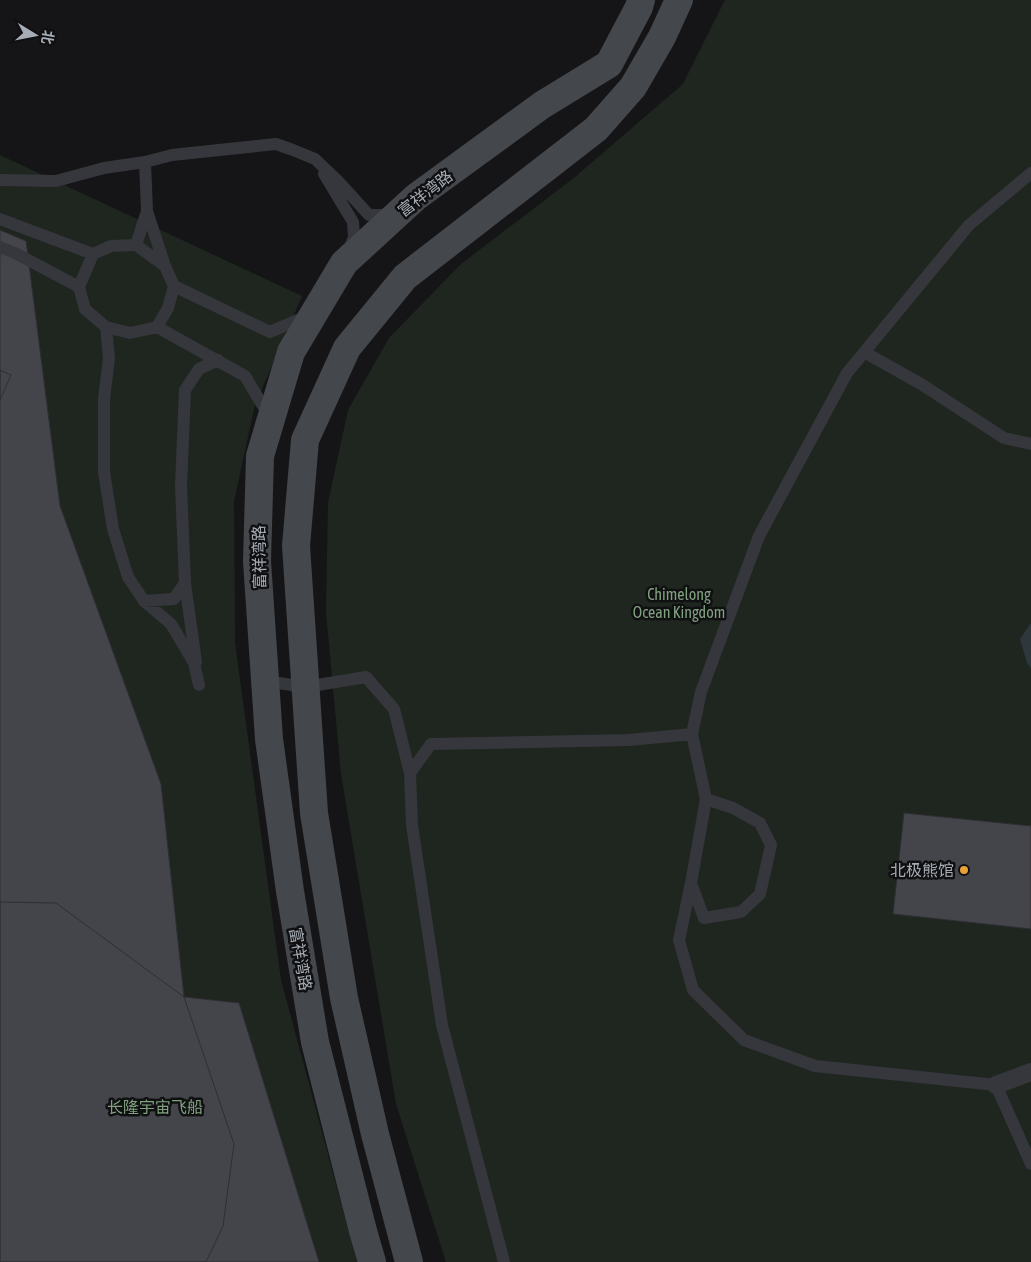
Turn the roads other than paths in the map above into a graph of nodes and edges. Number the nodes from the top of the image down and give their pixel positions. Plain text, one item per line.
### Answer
1 (641, 0) edge
2 (679, 0) edge
3 (315, 159) junction
4 (145, 162) junction
5 (1031, 173) edge
6 (0, 180) edge
7 (147, 211) junction
8 (396, 215) junction
9 (0, 219) edge
10 (136, 245) junction
11 (0, 247) edge
12 (93, 254) junction
13 (344, 263) junction
14 (165, 266) junction
15 (174, 286) junction
16 (79, 287) junction
17 (313, 313) junction
18 (106, 327) junction
19 (157, 327) junction
20 (864, 352) junction
21 (218, 360) junction
22 (271, 419) junction
23 (1031, 444) edge
24 (185, 583) junction
25 (144, 601) junction
26 (265, 681) junction
27 (306, 687) junction
28 (692, 734) junction
29 (410, 773) junction
30 (706, 799) junction
31 (691, 883) junction
32 (1031, 1072) edge
33 (996, 1085) junction
34 (1031, 1164) edge
35 (372, 1262) edge
36 (409, 1262) edge
37 (504, 1262) edge

1 - 8 main road, 富祥湾路
2 - 27 main road
3 - 4 lane
3 - 8 lane
3 - 13 lane
4 - 6 lane
4 - 7 lane
5 - 20 lane
7 - 10 lane
7 - 14 lane
8 - 13 main road, 富祥湾路
9 - 12 lane
10 - 12 lane
10 - 14 lane
11 - 16 lane
12 - 16 lane
13 - 17 main road, 富祥湾路
14 - 15 lane
15 - 17 lane
15 - 19 lane
16 - 18 lane
17 - 22 main road, 富祥湾路
18 - 19 lane
18 - 25 lane
19 - 21 lane
20 - 23 lane
20 - 28 lane
21 - 22 lane
21 - 24 lane
22 - 26 main road, 富祥湾路
24 - 25 lane
24 - 25 lane
26 - 27 lane
26 - 35 main road, 富祥湾路
27 - 29 lane
27 - 36 main road
28 - 29 lane
28 - 30 lane
29 - 37 lane
30 - 31 lane
30 - 31 lane
31 - 33 lane
32 - 33 street
33 - 34 lane

